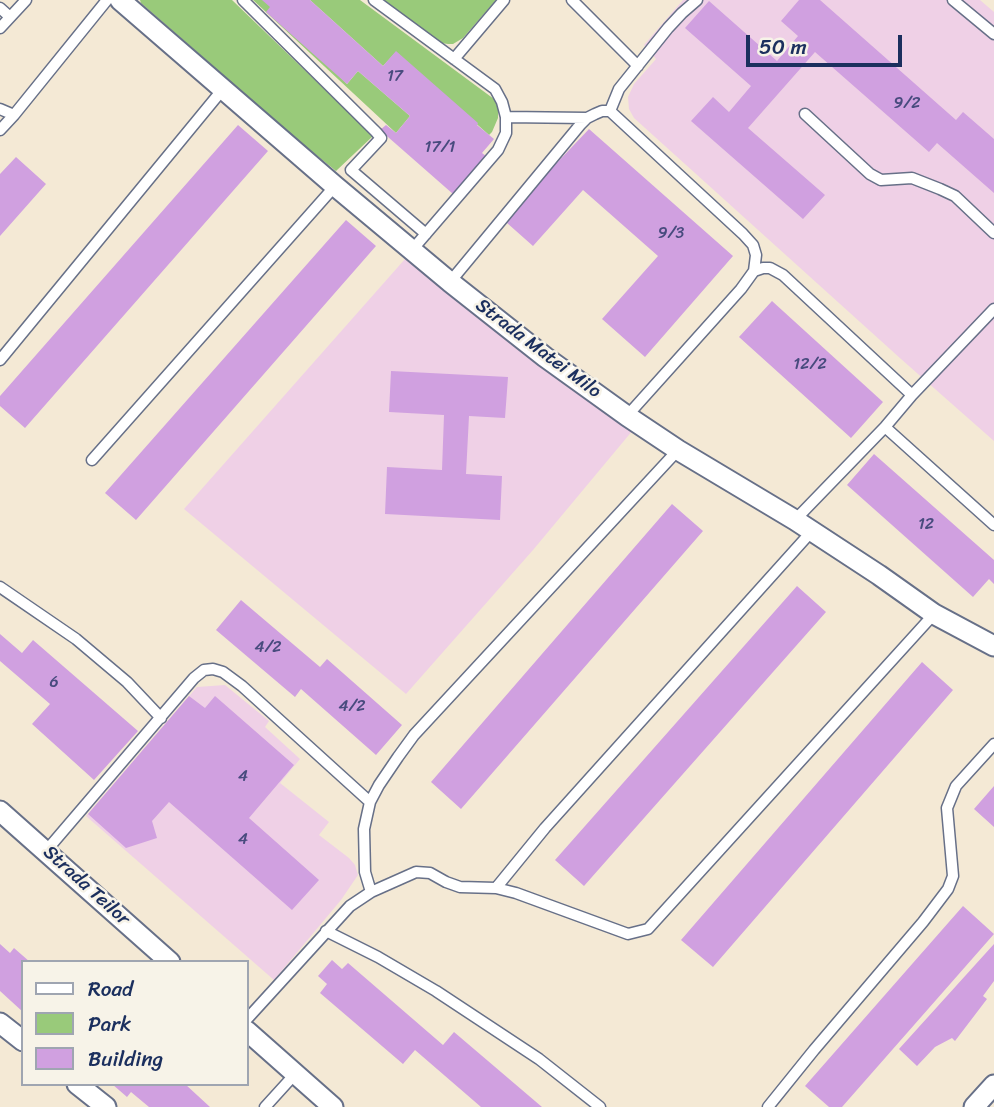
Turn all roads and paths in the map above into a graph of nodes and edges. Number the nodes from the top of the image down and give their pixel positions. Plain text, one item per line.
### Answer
1 (26, 0) edge
2 (107, 0) edge
3 (120, 0) edge
4 (237, 0) edge
5 (244, 0) edge
6 (373, 0) edge
7 (504, 0) edge
8 (572, 0) edge
9 (697, 0) edge
10 (953, 0) edge
11 (0, 8) edge
12 (10, 18) junction
13 (0, 28) edge
14 (994, 34) edge
15 (454, 59) junction
16 (638, 66) junction
17 (223, 89) junction
18 (0, 109) edge
19 (610, 111) junction
20 (805, 114) dead end
21 (14, 115) junction
22 (506, 117) junction
23 (587, 118) junction
24 (0, 130) edge
25 (335, 186) junction
26 (994, 233) edge
27 (425, 234) junction
28 (412, 250) junction
29 (754, 271) junction
30 (450, 282) junction
31 (994, 309) edge
32 (0, 359) edge
33 (912, 395) junction
34 (627, 416) junction
35 (885, 427) junction
36 (678, 450) junction
37 (92, 460) dead end
38 (795, 520) junction
39 (994, 525) edge
40 (813, 531) junction
41 (0, 587) edge
42 (934, 614) junction
43 (994, 646) edge
44 (161, 718) junction
45 (994, 744) edge
46 (370, 802) junction
47 (0, 811) edge
48 (47, 850) junction
49 (496, 888) junction
50 (371, 892) junction
51 (326, 931) junction
52 (168, 960) edge
53 (248, 1018) edge
54 (0, 1023) edge
55 (248, 1032) edge
56 (21, 1039) edge
57 (296, 1074) junction
58 (994, 1084) edge
59 (80, 1086) edge
60 (106, 1107) edge
61 (265, 1107) edge
62 (333, 1107) edge
63 (600, 1107) edge
64 (768, 1107) edge
65 (974, 1107) edge

1 - 12 lane
2 - 21 lane
3 - 17 street, Strada Matei Milo
4 - 5 lane
5 - 27 lane
6 - 15 lane
7 - 15 lane
8 - 16 lane
9 - 16 lane
10 - 14 lane
11 - 12 lane
12 - 13 lane
15 - 22 lane
16 - 19 lane
17 - 25 street, Strada Matei Milo
17 - 32 lane
18 - 21 lane
19 - 23 lane
19 - 29 lane
20 - 26 lane
21 - 24 lane
22 - 23 lane
22 - 27 lane
23 - 30 lane
25 - 28 street, Strada Matei Milo
25 - 37 lane
27 - 28 lane
28 - 30 street, Strada Matei Milo
29 - 33 lane
29 - 34 lane
30 - 34 street, Strada Matei Milo
31 - 33 lane
33 - 35 lane
34 - 36 street, Strada Matei Milo
35 - 38 lane
35 - 39 lane
36 - 38 street, Strada Matei Milo
36 - 46 lane
38 - 40 street, Strada Matei Milo
40 - 42 street, Strada Matei Milo
40 - 49 lane
41 - 44 lane
42 - 43 street, Strada Matei Milo
42 - 49 lane
44 - 46 lane
44 - 48 lane
45 - 64 lane
46 - 50 lane
47 - 48 street, Strada Teilor
48 - 52 street, Strada Teilor
49 - 50 lane
50 - 51 lane
51 - 53 lane
51 - 63 lane
54 - 56 street
55 - 57 street
57 - 61 lane
57 - 62 street
58 - 65 street
59 - 60 street

